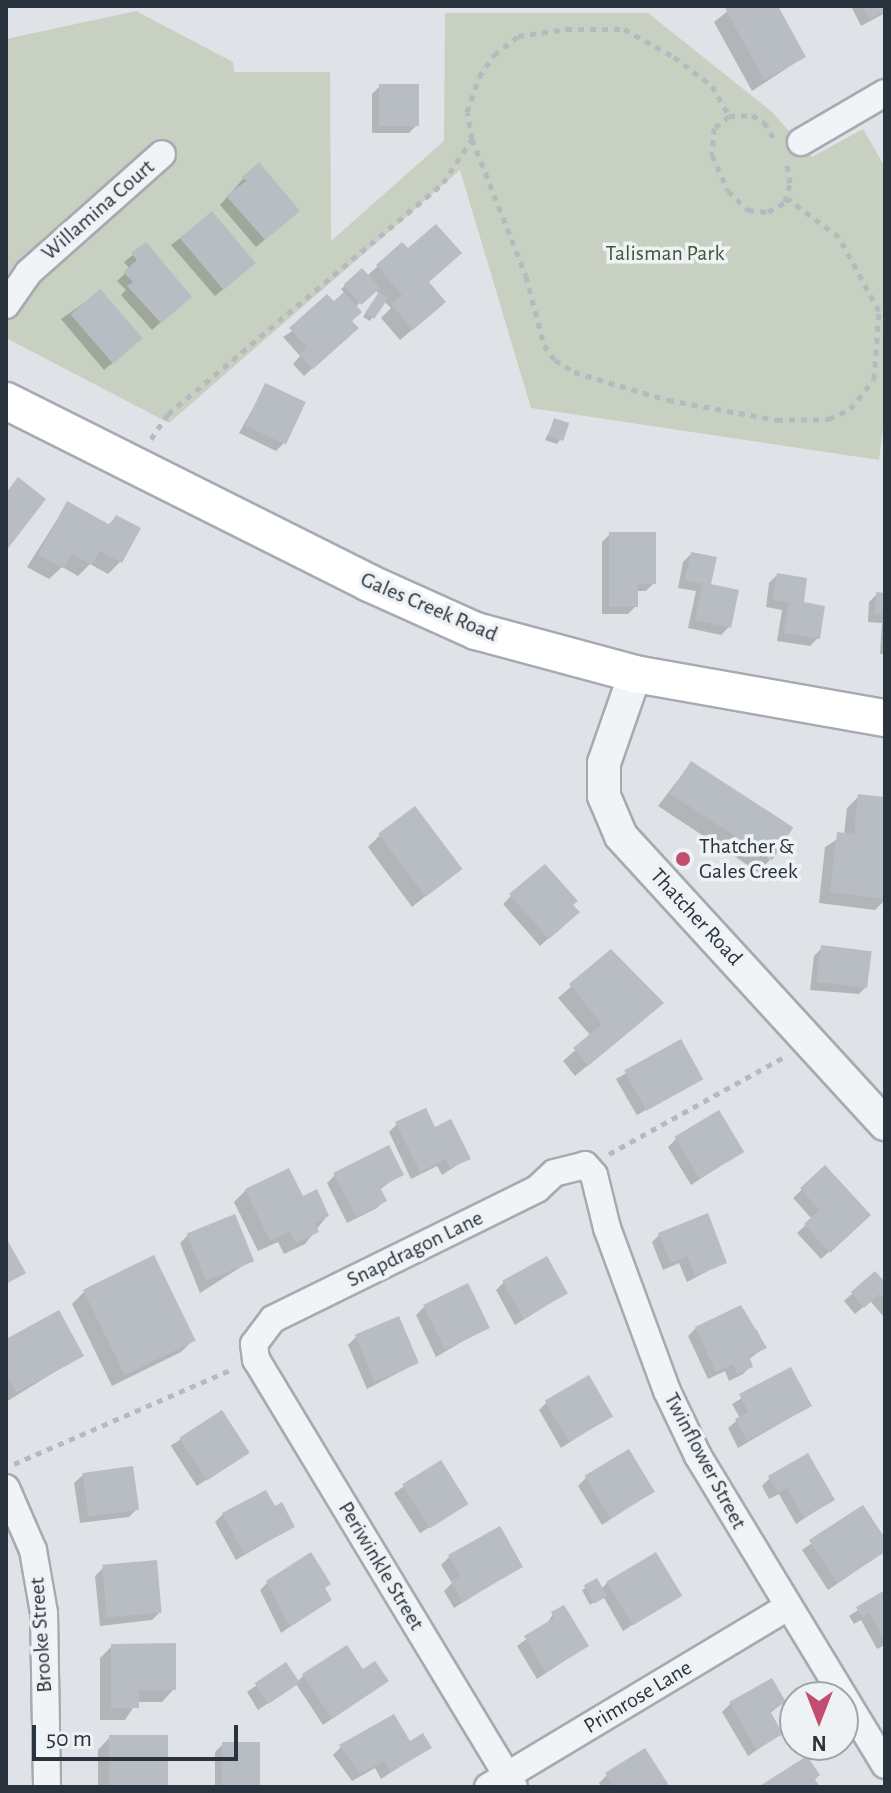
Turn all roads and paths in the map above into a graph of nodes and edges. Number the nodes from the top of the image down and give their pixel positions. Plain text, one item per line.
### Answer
1 (885, 93) edge
2 (729, 116) junction
3 (472, 139) junction
4 (801, 142) dead end
5 (162, 154) dead end
6 (787, 198) junction
7 (6, 305) edge
8 (6, 401) edge
9 (132, 467) junction
10 (635, 674) junction
11 (885, 718) edge
12 (810, 1040) junction
13 (885, 1124) edge
14 (585, 1165) junction
15 (255, 1352) junction
16 (6, 1468) edge
17 (6, 1488) edge
18 (787, 1607) junction
19 (885, 1765) edge
20 (503, 1783) edge
21 (47, 1787) edge

1 - 4 street
2 - 3 path
2 - 6 path
2 - 6 path
3 - 6 path
3 - 9 path
5 - 7 street, Willamina Court
8 - 9 main road, Gales Creek Road
9 - 10 main road, Gales Creek Road
10 - 11 main road, Gales Creek Road
10 - 12 street, Thatcher Road
12 - 13 street, Thatcher Road
12 - 14 path
14 - 15 street, Snapdragon Lane
14 - 18 street, Twinflower Street
15 - 16 path
15 - 20 street, Periwinkle Street
17 - 21 street, Brooke Street
18 - 19 street, Twinflower Street
18 - 20 street, Primrose Lane

